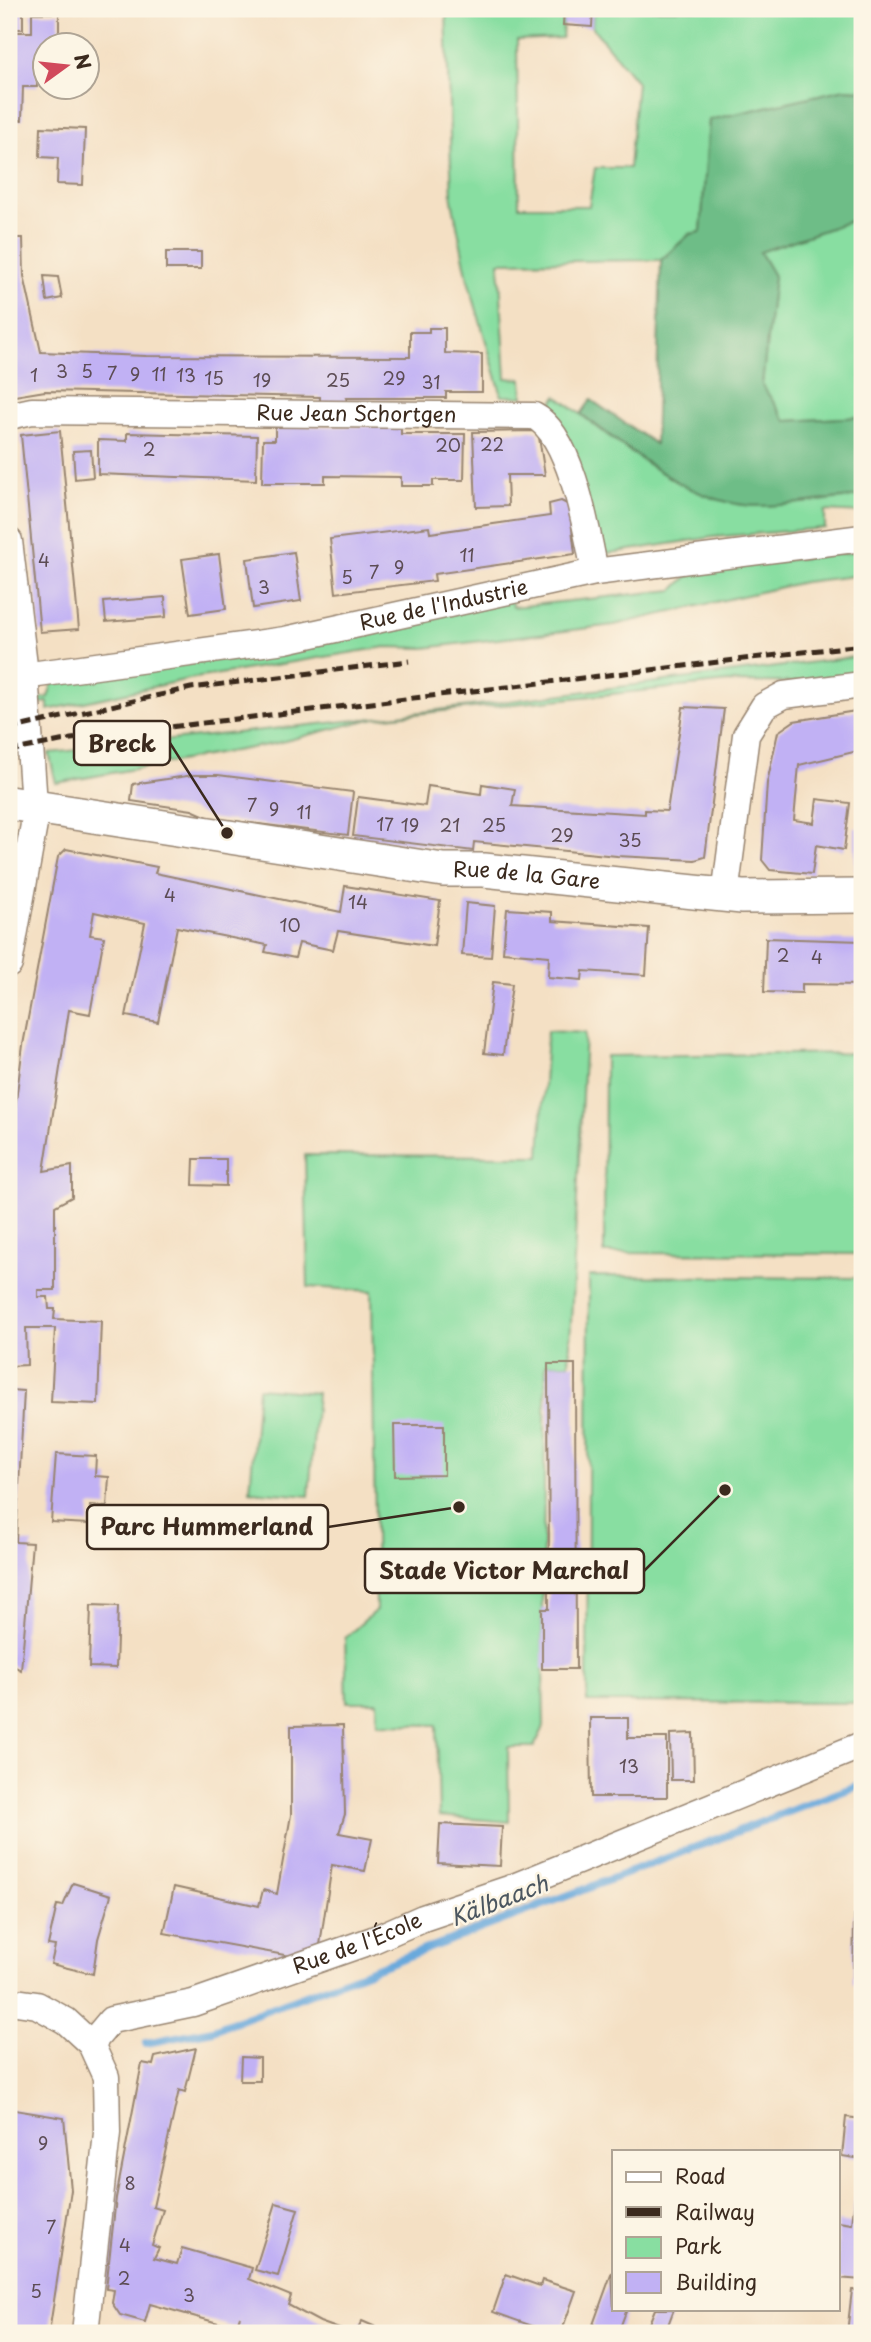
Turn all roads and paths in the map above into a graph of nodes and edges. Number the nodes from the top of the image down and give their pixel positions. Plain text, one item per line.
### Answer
1 (9, 416) edge
2 (862, 538) edge
3 (9, 541) edge
4 (595, 572) junction
5 (17, 676) edge
6 (862, 685) edge
7 (22, 806) edge
8 (725, 895) junction
9 (862, 897) edge
10 (9, 964) edge
11 (862, 1745) edge
12 (9, 2001) edge
13 (90, 2044) junction
14 (85, 2333) edge

1 - 4 street, Rue Jean Schortgen
2 - 4 street, Rue de l'Industrie
3 - 5 street
4 - 5 street, Rue de l'Industrie
5 - 7 street
6 - 8 street
7 - 8 main road, Rue de la Gare
7 - 10 street
8 - 9 main road, Rue de la Gare
11 - 13 street, Rue de l'École
12 - 13 street
13 - 14 street

